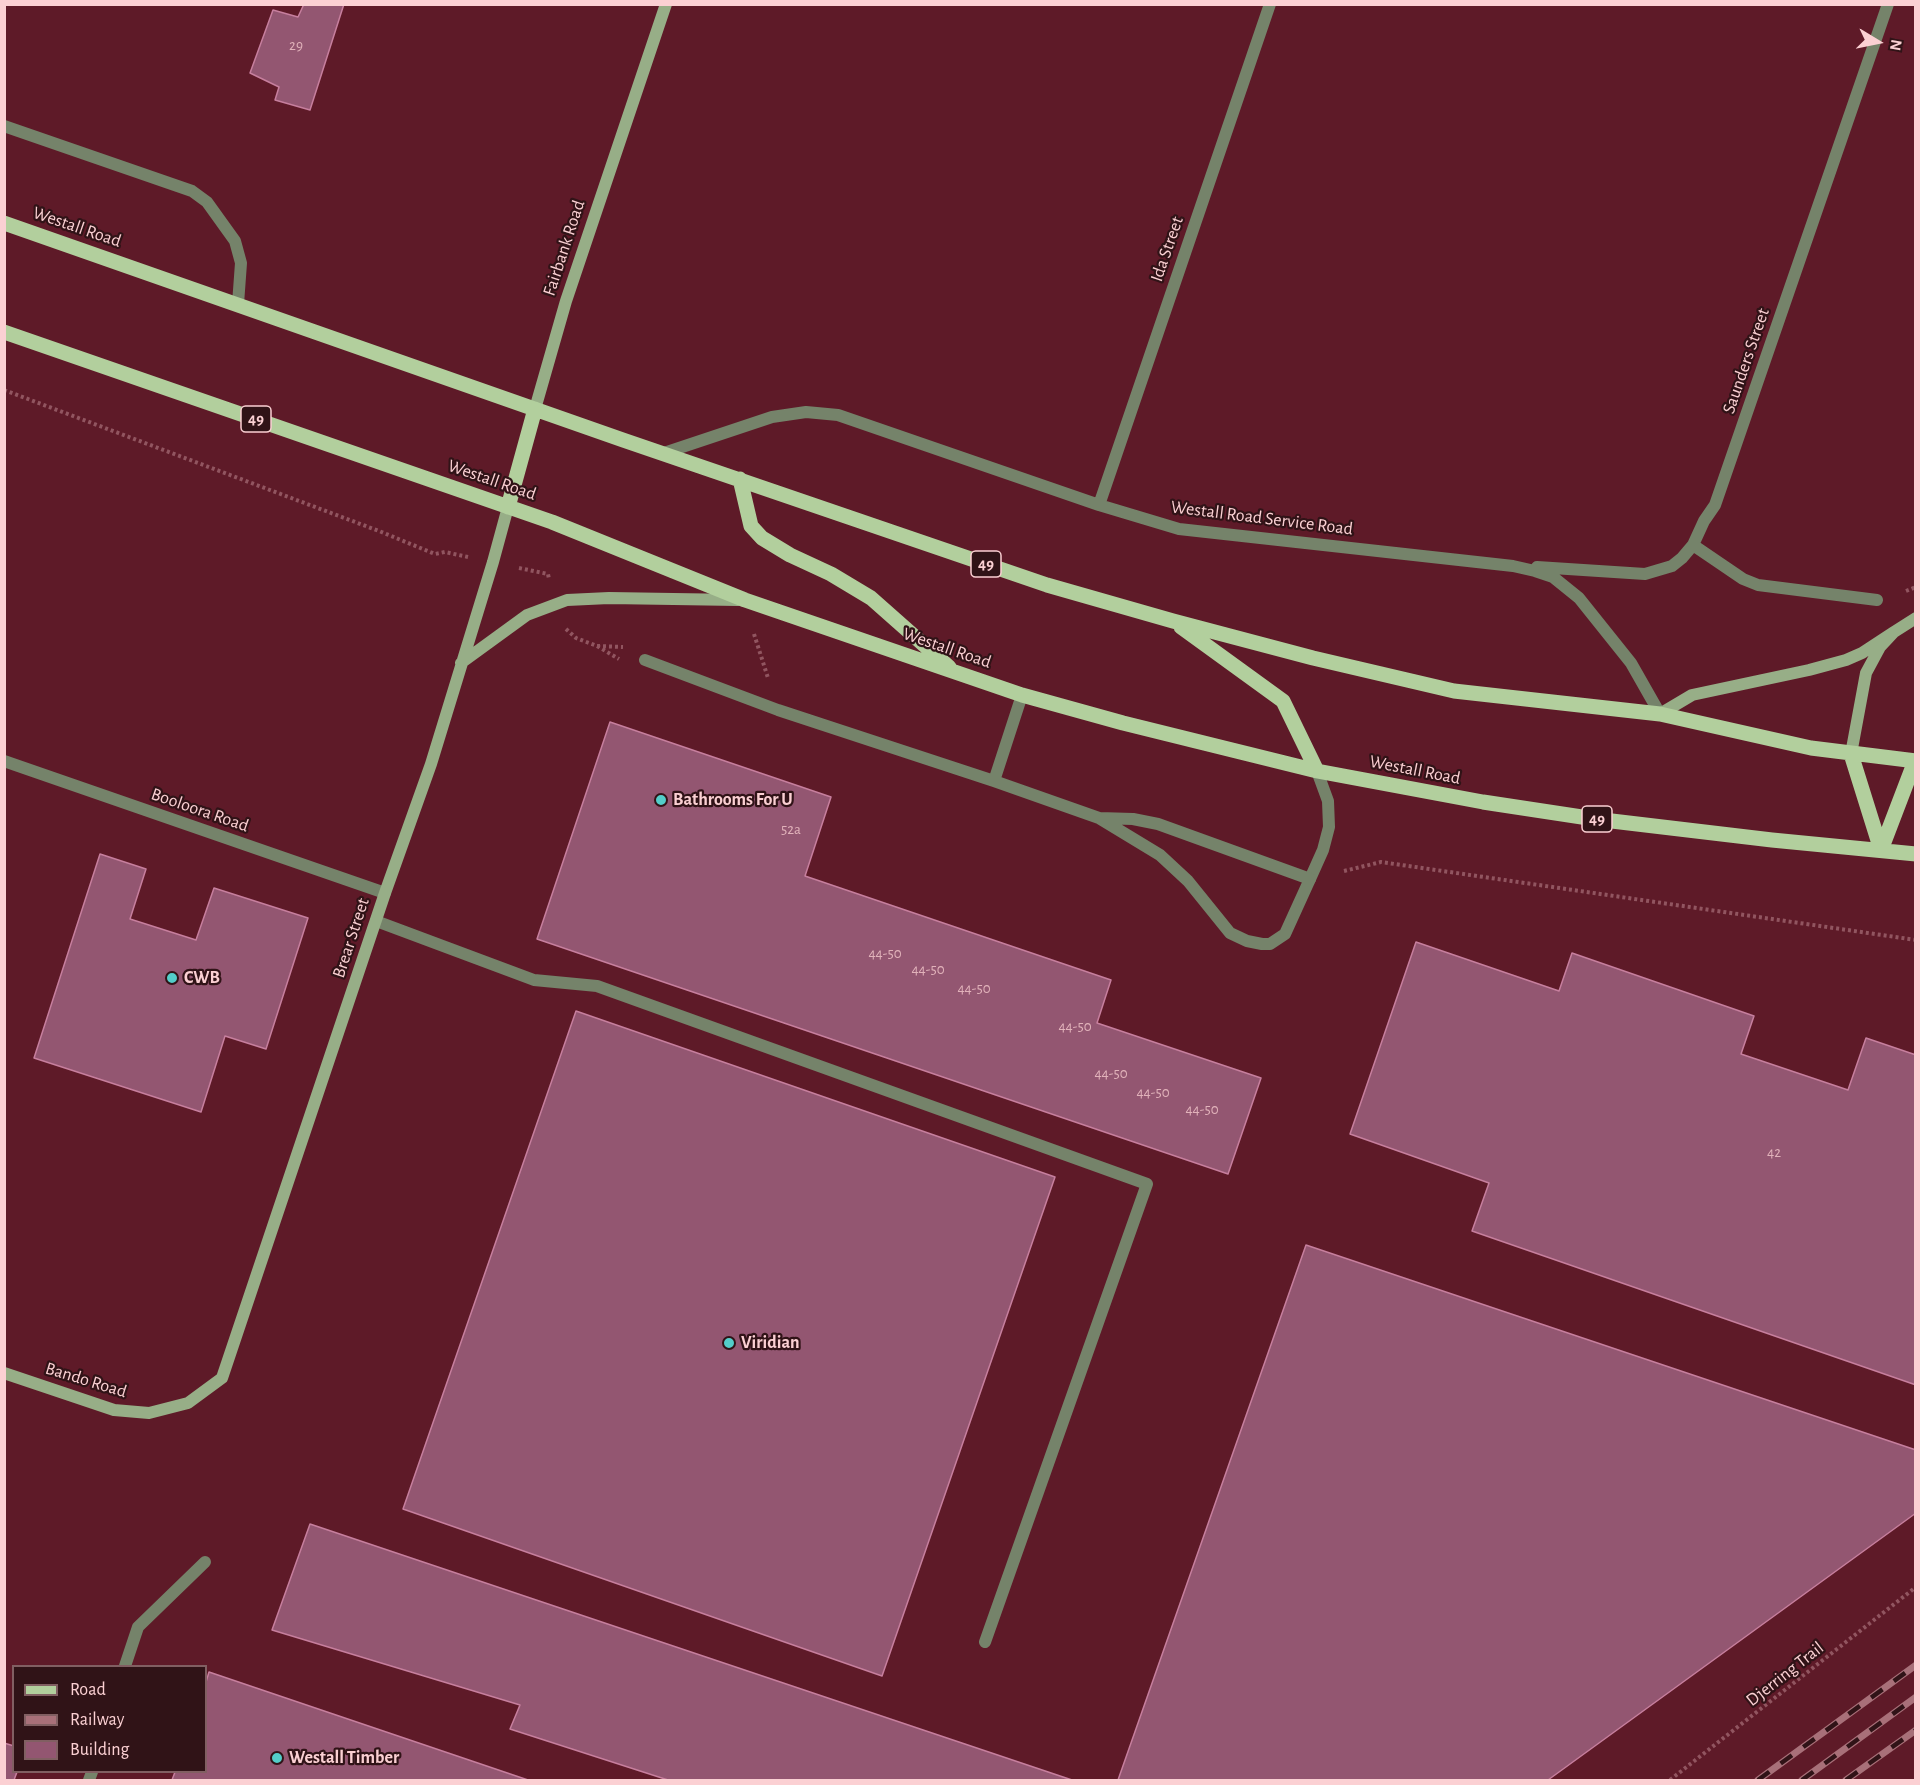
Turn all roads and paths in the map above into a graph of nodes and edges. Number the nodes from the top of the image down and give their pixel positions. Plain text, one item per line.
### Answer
1 (666, 4) edge
2 (1269, 4) edge
3 (1888, 4) edge
4 (4, 126) edge
5 (4, 223) edge
6 (238, 304) junction
7 (4, 332) edge
8 (4, 390) edge
9 (535, 409) junction
10 (664, 453) junction
11 (741, 479) junction
12 (1099, 505) junction
13 (508, 507) junction
14 (1693, 545) junction
15 (494, 562) junction
16 (549, 566) dead end
17 (1513, 566) junction
18 (547, 574) dead end
19 (745, 600) junction
20 (1877, 600) dead end
21 (1916, 618) edge
22 (1173, 621) junction
23 (1894, 632) junction
24 (645, 660) dead end
25 (461, 663) junction
26 (954, 671) junction
27 (1022, 695) junction
28 (778, 710) junction
29 (1660, 714) junction
30 (1851, 754) junction
31 (1915, 760) edge
32 (4, 761) edge
33 (1317, 771) junction
34 (994, 781) junction
35 (1099, 818) junction
36 (1881, 850) junction
37 (1916, 854) edge
38 (1310, 879) junction
39 (385, 893) junction
40 (376, 921) junction
41 (1916, 940) edge
42 (4, 1373) edge
43 (222, 1378) joint
44 (205, 1562) dead end
45 (1916, 1587) edge
46 (985, 1642) dead end
47 (125, 1665) edge
48 (1670, 1780) edge

1 - 9 main road, Fairbank Road
2 - 12 street, Ida Street
3 - 14 street, Saunders Street
4 - 6 street
5 - 6 main road, Westall Road / 49
6 - 9 main road, Westall Road / 49
7 - 13 main road, Westall Road / 49
8 - 15 path
9 - 10 main road, Westall Road / 49
9 - 13 main road, Fairbank Road
10 - 11 main road, Westall Road / 49
10 - 12 street, Westall Road Service Road
11 - 22 main road, Westall Road / 49
11 - 26 main road
12 - 17 street, Westall Road Service Road
13 - 15 main road, Brear Street
13 - 19 main road, Westall Road / 49
14 - 17 street, Saunders Street
14 - 20 street
15 - 25 main road, Brear Street
16 - 18 path
17 - 29 street, Westall Road Service Road
19 - 25 main road
19 - 26 main road, Westall Road / 49
19 - 28 path
21 - 23 main road
22 - 29 main road, Westall Road / 49
22 - 33 main road
23 - 29 main road
23 - 30 main road
24 - 28 street
25 - 39 main road, Brear Street
26 - 27 main road, Westall Road / 49
27 - 33 main road, Westall Road / 49
27 - 34 street
28 - 34 street
29 - 30 main road, Westall Road / 49
30 - 31 main road, Westall Road / 49
30 - 36 main road
31 - 36 main road
32 - 39 street, Booloora Road
33 - 36 main road, Westall Road / 49
33 - 38 street
34 - 35 street
35 - 38 street
35 - 38 street
36 - 37 main road, Westall Road / 49
38 - 41 path
39 - 40 main road, Brear Street
40 - 43 main road, Brear Street
40 - 46 street
42 - 43 main road, Bando Road
44 - 47 street
45 - 48 path, Djerring Trail

